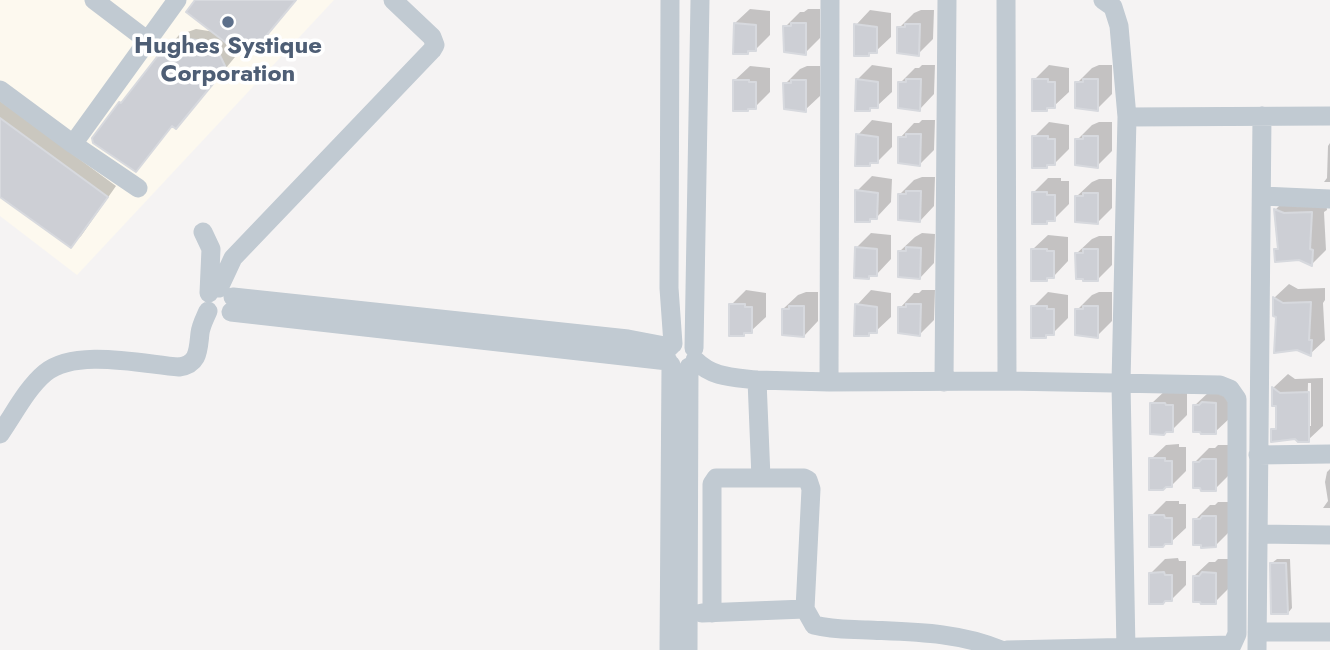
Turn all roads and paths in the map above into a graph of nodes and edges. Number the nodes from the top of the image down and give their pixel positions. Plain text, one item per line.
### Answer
1 (94, 0) edge
2 (177, 0) edge
3 (393, 0) edge
4 (670, 0) edge
5 (700, 0) edge
6 (830, 0) edge
7 (947, 0) edge
8 (1006, 0) edge
9 (1103, 0) edge
10 (148, 41) junction
11 (0, 90) edge
12 (1262, 116) junction
13 (1330, 116) edge
14 (1127, 117) junction
15 (73, 144) junction
16 (138, 188) dead end
17 (1262, 196) junction
18 (1330, 199) edge
19 (203, 232) dead end
20 (220, 300) junction
21 (680, 356) junction
22 (757, 380) junction
23 (1007, 381) junction
24 (829, 382) junction
25 (944, 382) junction
26 (1121, 383) junction
27 (0, 434) edge
28 (1330, 454) edge
29 (1258, 455) junction
30 (761, 478) junction
31 (1258, 534) junction
32 (1330, 535) edge
33 (805, 609) junction
34 (679, 613) junction
35 (712, 613) junction
36 (1330, 632) edge
37 (1257, 641) edge
38 (1126, 648) edge
39 (669, 650) edge
40 (688, 650) edge
41 (1000, 650) edge
42 (1007, 650) edge

1 - 10 street
2 - 10 street
3 - 20 street
4 - 21 street
5 - 21 street
6 - 24 street
7 - 25 street
8 - 23 street
9 - 14 street
10 - 15 street
11 - 15 street
12 - 13 street
12 - 14 street
12 - 17 street
14 - 26 street
15 - 16 street
17 - 18 street
17 - 29 street
19 - 20 street
20 - 21 street
20 - 27 street
21 - 22 street
21 - 34 street
22 - 24 street
22 - 30 street
23 - 25 street
23 - 26 street
24 - 25 street
26 - 38 street
26 - 38 street
28 - 29 street
29 - 31 street
30 - 33 street
30 - 35 street
31 - 32 street
31 - 37 street
33 - 35 street
33 - 41 street
34 - 35 street
34 - 39 street
34 - 40 street
36 - 37 street
38 - 42 street

